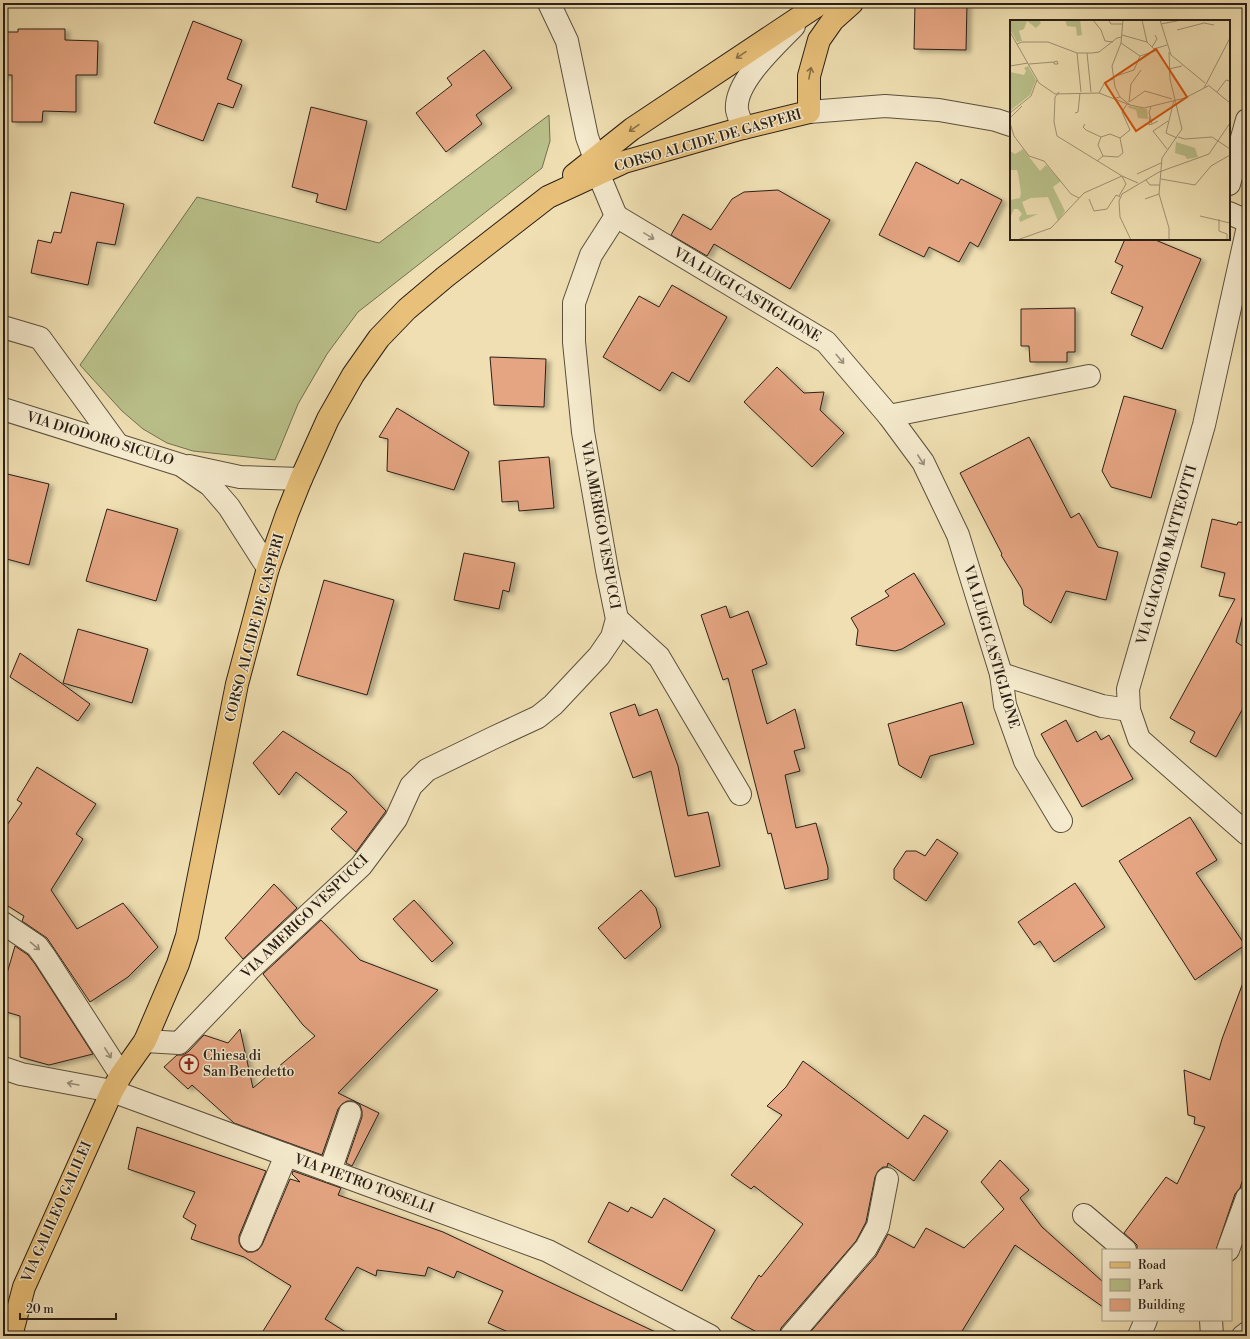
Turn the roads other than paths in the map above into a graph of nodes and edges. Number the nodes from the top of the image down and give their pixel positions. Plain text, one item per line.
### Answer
1 (549, 3) edge
2 (852, 3) edge
3 (814, 7) edge
4 (809, 112) junction
5 (1247, 120) edge
6 (1010, 125) edge
7 (743, 128) junction
8 (596, 166) junction
9 (1230, 180) edge
10 (1230, 213) edge
11 (616, 216) junction
12 (1247, 221) edge
13 (1247, 231) edge
14 (3, 327) edge
15 (1089, 376) dead end
16 (3, 409) edge
17 (889, 416) junction
18 (118, 445) junction
19 (181, 465) junction
20 (301, 479) junction
21 (268, 568) junction
22 (617, 619) junction
23 (1001, 674) junction
24 (1129, 710) junction
25 (740, 794) dead end
26 (1061, 821) dead end
27 (1247, 834) edge
28 (3, 923) edge
29 (145, 1041) junction
30 (3, 1068) edge
31 (116, 1083) junction
32 (350, 1113) dead end
33 (286, 1155) junction
34 (330, 1171) junction
35 (887, 1179) dead end
36 (1247, 1198) edge
37 (1084, 1215) dead end
38 (251, 1240) dead end
39 (1124, 1249) edge
40 (1228, 1249) edge
41 (1146, 1321) edge
42 (1211, 1321) edge
43 (1247, 1333) edge
44 (11, 1336) edge
45 (710, 1336) edge
46 (791, 1336) edge
47 (1139, 1336) edge
48 (1212, 1336) edge
49 (1243, 1336) edge

1 - 8 street
4 -> 2 main road
3 - 7 street
3 -> 8 main road, CORSO ALCIDE DE GASPERI
4 - 6 street, CORSO ALCIDE DE GASPERI
4 - 7 main road, CORSO ALCIDE DE GASPERI
5 - 9 street
7 - 8 main road, CORSO ALCIDE DE GASPERI
8 - 11 street
8 - 20 main road, CORSO ALCIDE DE GASPERI
10 - 12 street
11 -> 17 street, VIA LUIGI CASTIGLIONE
11 - 22 street, VIA AMERIGO VESPUCCI
13 - 24 street, VIA GIACOMO MATTEOTTI
14 - 18 street
15 - 17 street
16 - 18 street, VIA DIODORO SICULO
17 -> 23 street, VIA LUIGI CASTIGLIONE
18 - 19 street, VIA DIODORO SICULO
19 - 20 street
19 - 21 street, VIA DIODORO SICULO
20 - 21 main road, CORSO ALCIDE DE GASPERI
21 - 29 main road, CORSO ALCIDE DE GASPERI
22 - 25 street
22 - 29 street, VIA AMERIGO VESPUCCI
23 - 24 street
23 - 26 street, VIA LUIGI CASTIGLIONE
24 - 27 street, VIA GIACOMO MATTEOTTI
28 -> 31 street
29 - 31 main road, CORSO ALCIDE DE GASPERI
31 -> 30 street, VIA PIETRO TOSELLI
31 - 33 street, VIA PIETRO TOSELLI
31 - 44 main road, VIA GALILEO GALILEI
32 - 34 street
33 - 34 street, VIA PIETRO TOSELLI
33 - 38 street
34 - 45 street, VIA PIETRO TOSELLI
35 - 46 street
36 - 40 street
37 - 39 street
41 - 47 street
42 - 48 street
43 - 49 street

